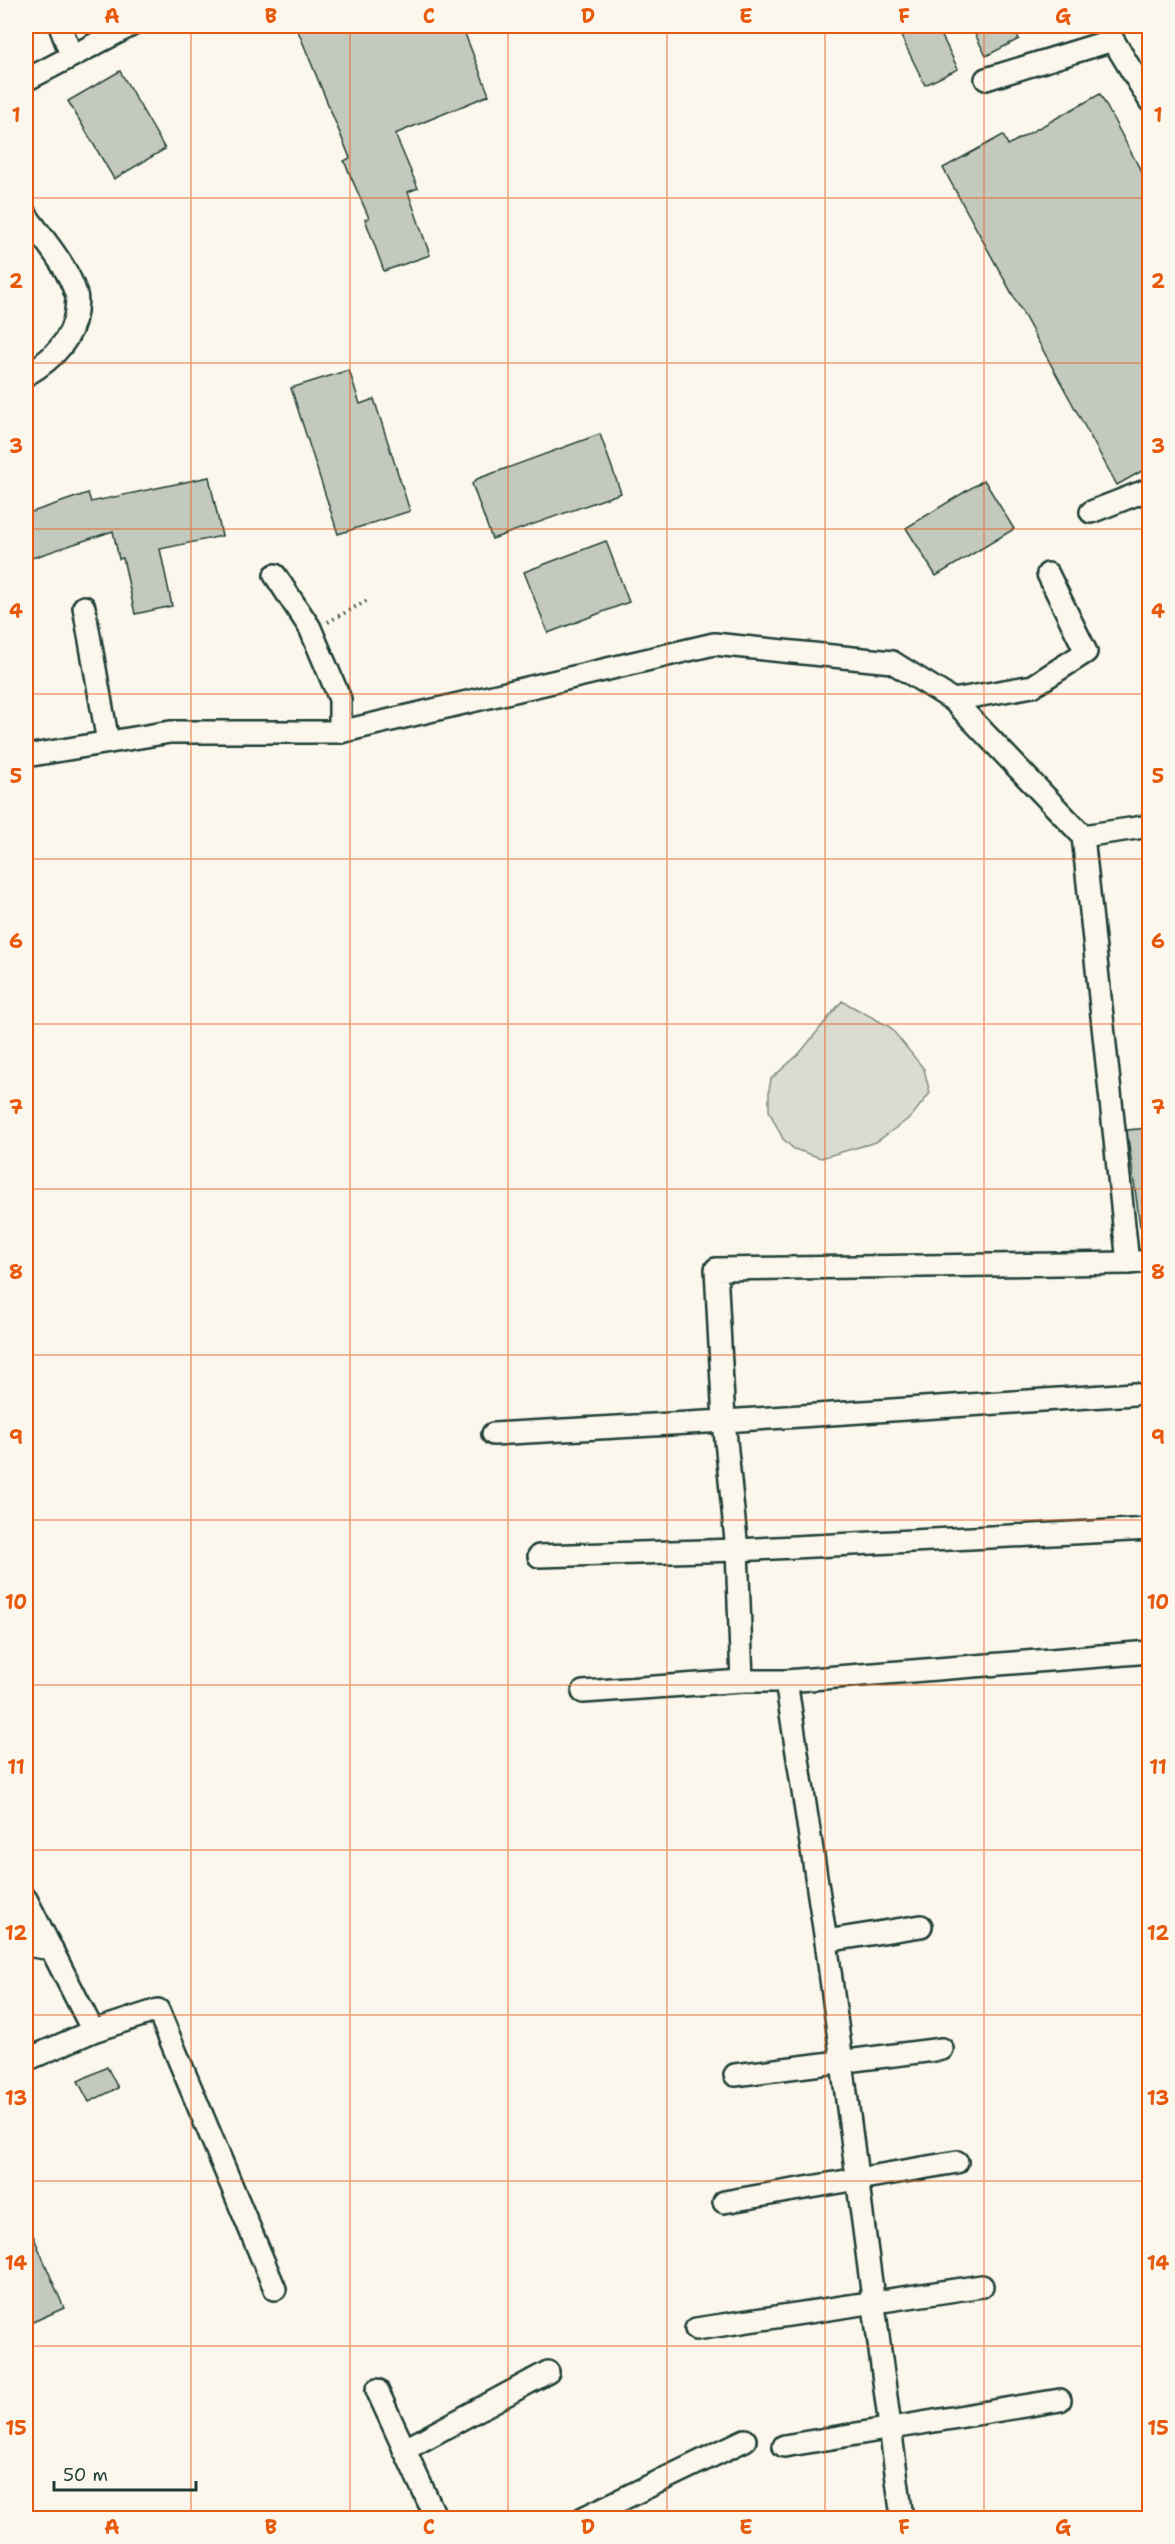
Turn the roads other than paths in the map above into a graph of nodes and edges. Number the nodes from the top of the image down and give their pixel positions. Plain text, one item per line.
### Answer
1 (60, 26) edge
2 (130, 26) edge
3 (71, 55) junction
4 (986, 79) dead end
5 (26, 80) edge
6 (1149, 101) edge
7 (26, 215) edge
8 (26, 375) edge
9 (1149, 489) edge
10 (1092, 512) dead end
11 (275, 574) dead end
12 (1048, 574) dead end
13 (84, 607) dead end
14 (953, 700) junction
15 (340, 732) junction
16 (108, 742) junction
17 (26, 756) edge
18 (1149, 826) edge
19 (1083, 836) junction
20 (1149, 1261) edge
21 (1128, 1263) junction
22 (1134, 1394) dead end
23 (724, 1421) junction
24 (494, 1434) dead end
25 (1149, 1529) edge
26 (737, 1550) junction
27 (539, 1556) dead end
28 (1149, 1652) edge
29 (742, 1681) junction
30 (786, 1681) junction
31 (584, 1692) dead end
32 (26, 1899) edge
33 (921, 1926) dead end
34 (826, 1941) junction
35 (26, 1946) edge
36 (52, 1948) junction
37 (93, 2031) junction
38 (942, 2049) dead end
39 (26, 2060) edge
40 (842, 2061) junction
41 (735, 2075) dead end
42 (957, 2162) dead end
43 (857, 2179) junction
44 (724, 2202) dead end
45 (982, 2286) dead end
46 (275, 2289) dead end
47 (873, 2301) junction
48 (696, 2329) dead end
49 (548, 2372) dead end
50 (377, 2390) dead end
51 (1060, 2400) dead end
52 (890, 2428) junction
53 (745, 2440) dead end
54 (784, 2446) dead end
55 (404, 2450) junction
56 (436, 2518) edge
57 (583, 2518) edge
58 (902, 2518) edge

1 - 3 street
2 - 3 street
3 - 5 street
4 - 6 street
7 - 8 street
9 - 10 street
11 - 15 street
12 - 14 street
13 - 16 street
14 - 15 street
14 - 19 street
15 - 16 street
16 - 17 street
18 - 19 street
19 - 21 street
20 - 21 street
21 - 23 street
22 - 23 street
23 - 24 street
23 - 26 street
25 - 26 street
26 - 27 street
26 - 29 street
28 - 30 street
29 - 30 street
29 - 31 street
30 - 34 street
32 - 36 street
33 - 34 street
34 - 40 street
35 - 36 street
36 - 37 street
37 - 39 street
37 - 46 street
38 - 40 street
40 - 41 street
40 - 43 street
42 - 43 street
43 - 44 street
43 - 47 street
45 - 47 street
47 - 48 street
47 - 52 street
49 - 55 street
50 - 55 street
51 - 52 street
52 - 54 street
52 - 58 street
53 - 57 street
55 - 56 street

